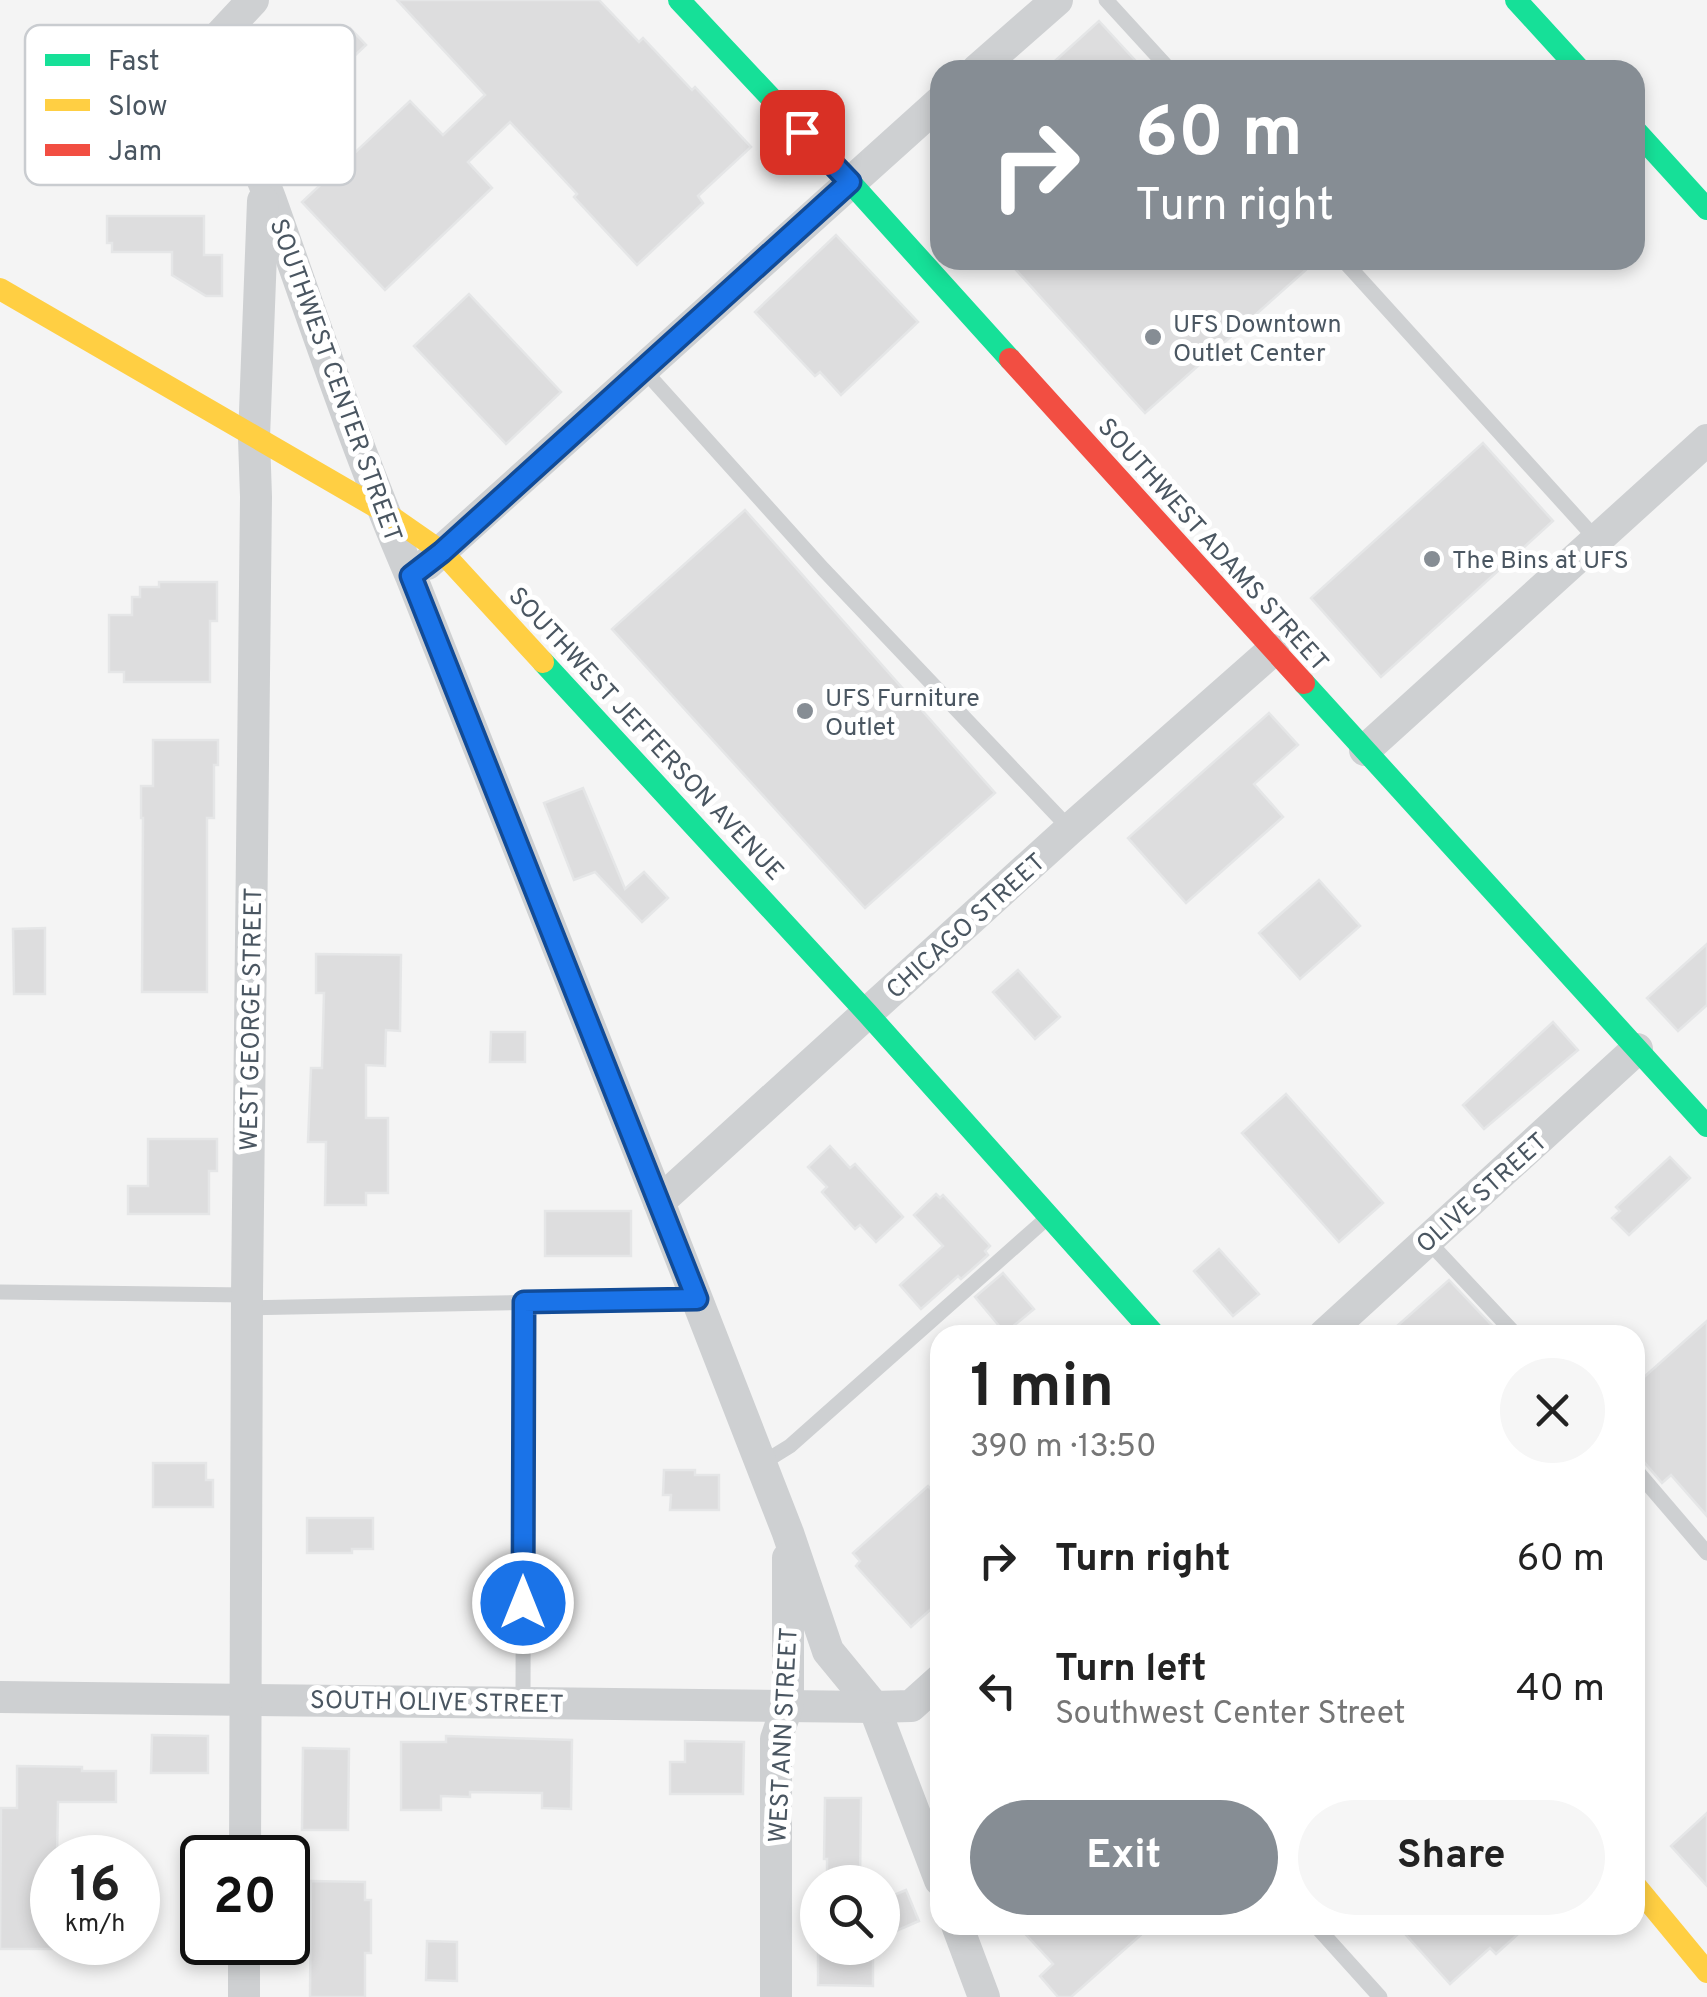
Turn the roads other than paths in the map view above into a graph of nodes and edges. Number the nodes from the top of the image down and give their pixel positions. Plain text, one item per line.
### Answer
1 (253, 0) edge
2 (680, 0) edge
3 (1057, 0) edge
4 (1106, 0) edge
5 (1516, 0) edge
6 (230, 25) edge
7 (988, 60) edge
8 (1161, 60) edge
9 (1571, 60) edge
10 (930, 111) edge
11 (1645, 141) edge
12 (850, 182) junction
13 (264, 185) edge
14 (265, 185) edge
15 (1707, 208) edge
16 (1351, 270) edge
17 (0, 289) edge
18 (644, 369) junction
19 (254, 438) junction
20 (1707, 440) edge
21 (383, 512) junction
22 (1597, 540) junction
23 (442, 552) junction
24 (411, 576) junction
25 (1272, 650) junction
26 (1365, 750) junction
27 (1070, 829) junction
28 (868, 1013) junction
29 (1638, 1049) junction
30 (1707, 1126) edge
31 (660, 1202) junction
32 (1049, 1216) junction
33 (1427, 1240) junction
34 (0, 1292) edge
35 (697, 1299) junction
36 (247, 1302) junction
37 (524, 1302) junction
38 (1146, 1325) edge
39 (1335, 1325) edge
40 (1507, 1325) edge
41 (761, 1464) junction
42 (1645, 1481) edge
43 (788, 1534) junction
44 (1707, 1553) edge
45 (930, 1689) edge
46 (0, 1698) edge
47 (247, 1699) junction
48 (523, 1702) junction
49 (788, 1704) junction
50 (874, 1707) junction
51 (245, 1835) edge
52 (930, 1854) edge
53 (1645, 1897) edge
54 (961, 1935) edge
55 (1323, 1935) edge
56 (244, 1965) edge
57 (1707, 1972) edge
58 (244, 1997) edge
59 (776, 1997) edge
60 (984, 1997) edge
61 (1380, 1997) edge

1 - 6 street, SOUTHWEST CENTER STREET
2 - 12 main road, SOUTHWEST ADAMS STREET
3 - 7 street
4 - 8 lane
5 - 9 main road
10 - 12 street
11 - 15 main road
12 - 18 street
12 - 25 main road, SOUTHWEST ADAMS STREET
13 - 19 street, WEST GEORGE STREET
14 - 21 street, SOUTHWEST CENTER STREET
16 - 22 lane
17 - 19 main road, SOUTHWEST JEFFERSON AVENUE
18 - 23 street
18 - 27 lane
19 - 21 main road, SOUTHWEST JEFFERSON AVENUE
19 - 36 street, WEST GEORGE STREET
20 - 22 street
21 - 23 main road, SOUTHWEST JEFFERSON AVENUE
21 - 24 street, SOUTHWEST CENTER STREET
22 - 26 street
23 - 24 street
23 - 28 main road, SOUTHWEST JEFFERSON AVENUE
24 - 31 street, SOUTHWEST CENTER STREET
25 - 26 main road, SOUTHWEST ADAMS STREET
25 - 27 street, CHICAGO STREET
26 - 29 main road, SOUTHWEST ADAMS STREET
27 - 28 street, CHICAGO STREET
28 - 31 street, CHICAGO STREET
28 - 32 main road, SOUTHWEST JEFFERSON AVENUE
29 - 30 main road, SOUTHWEST ADAMS STREET
29 - 33 street, OLIVE STREET
31 - 35 street, SOUTHWEST CENTER STREET
32 - 38 main road, SOUTHWEST JEFFERSON AVENUE
32 - 41 lane
33 - 39 street, OLIVE STREET
33 - 40 lane
34 - 36 lane
35 - 37 lane
35 - 41 street, SOUTHWEST CENTER STREET
36 - 37 lane
36 - 47 street, WEST GEORGE STREET
37 - 48 lane
41 - 43 street, SOUTHWEST CENTER STREET
42 - 44 lane
43 - 49 street, WEST ANN STREET
43 - 50 street, SOUTHWEST CENTER STREET
45 - 50 street
46 - 47 street, SOUTH OLIVE STREET
47 - 48 street, SOUTH OLIVE STREET
47 - 51 street, WEST GEORGE STREET
48 - 49 street, SOUTH OLIVE STREET
49 - 50 street, SOUTH OLIVE STREET
49 - 59 street, WEST ANN STREET
50 - 52 street, SOUTHWEST CENTER STREET
53 - 57 main road
54 - 60 street
55 - 61 lane
56 - 58 street

